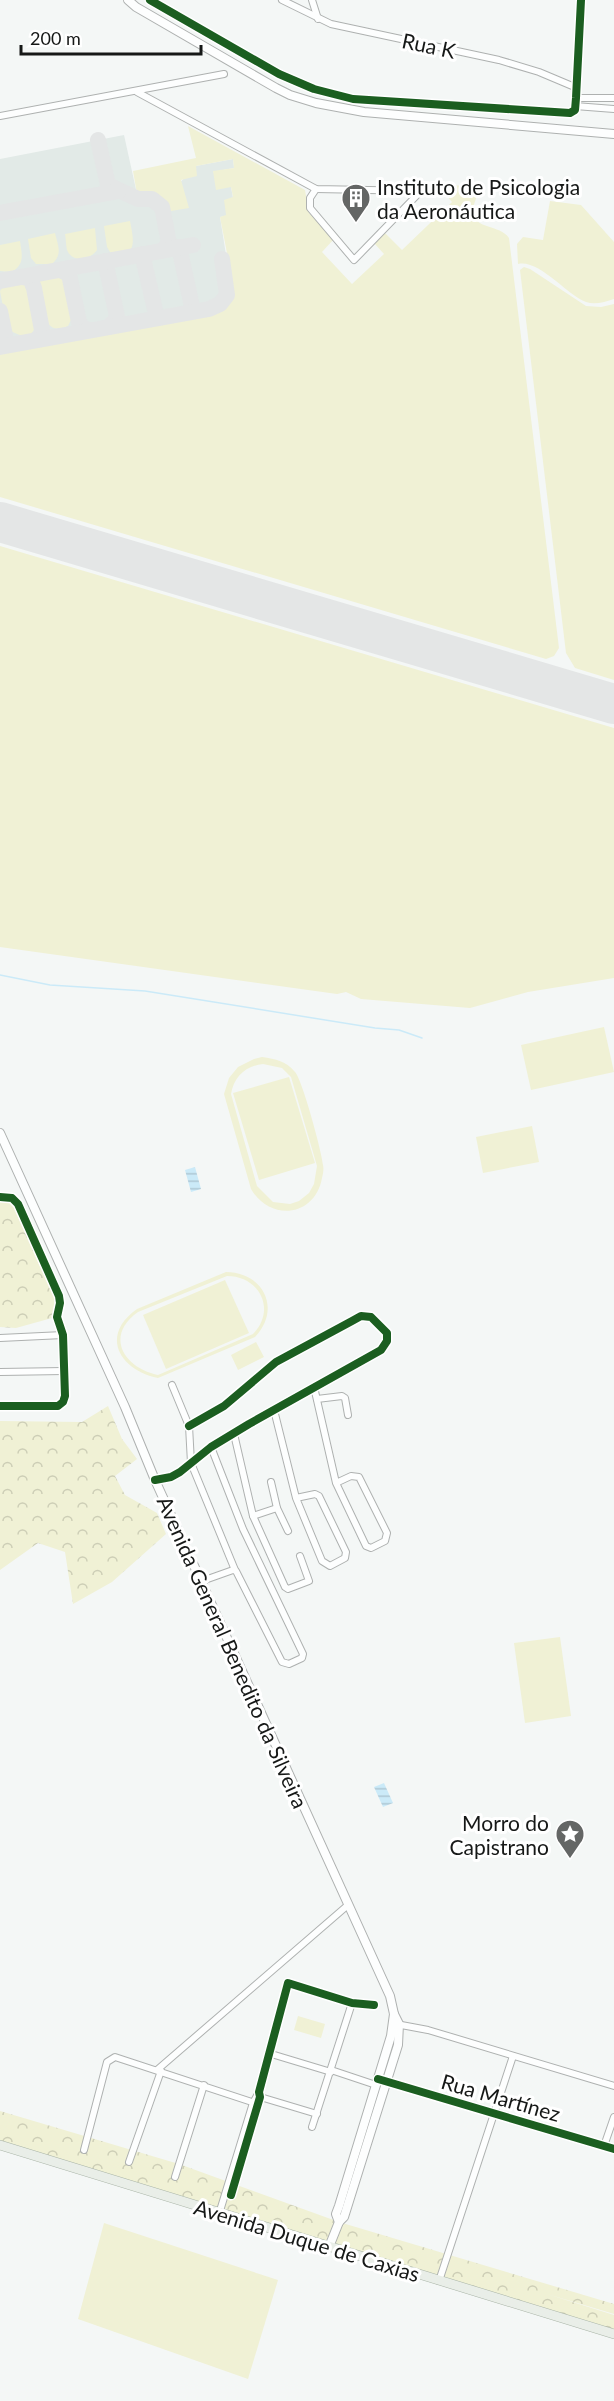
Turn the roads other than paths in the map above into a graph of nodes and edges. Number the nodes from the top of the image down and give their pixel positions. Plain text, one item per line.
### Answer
1 (128, 0) edge
2 (150, 0) edge
3 (312, 0) edge
4 (581, 0) edge
5 (288, 1) edge
6 (318, 19) junction
7 (224, 74) dead end
8 (577, 88) junction
9 (138, 92) junction
10 (576, 98) junction
11 (596, 98) junction
12 (614, 98) edge
13 (575, 108) junction
14 (596, 108) junction
15 (614, 109) edge
16 (0, 116) edge
17 (614, 134) edge
18 (316, 189) junction
19 (0, 1133) edge
20 (0, 1197) edge
21 (63, 1335) junction
22 (0, 1338) edge
23 (64, 1371) junction
24 (0, 1372) edge
25 (172, 1385) dead end
26 (314, 1387) junction
27 (317, 1399) junction
28 (0, 1406) edge
29 (274, 1410) junction
30 (348, 1415) dead end
31 (189, 1426) junction
32 (234, 1434) junction
33 (211, 1447) junction
34 (191, 1463) junction
35 (155, 1480) junction
36 (272, 1482) dead end
37 (336, 1483) junction
38 (296, 1498) junction
39 (277, 1508) junction
40 (253, 1516) junction
41 (288, 1531) dead end
42 (300, 1556) dead end
43 (235, 1570) junction
44 (202, 1581) junction
45 (348, 1905) junction
46 (352, 2003) junction
47 (374, 2005) dead end
48 (395, 2024) junction
49 (268, 2054) junction
50 (513, 2056) junction
51 (159, 2070) junction
52 (331, 2071) junction
53 (380, 2082) junction
54 (204, 2085) junction
55 (614, 2086) edge
56 (257, 2099) junction
57 (492, 2113) junction
58 (317, 2114) junction
59 (614, 2117) edge
60 (312, 2127) dead end
61 (0, 2145) edge
62 (604, 2146) junction
63 (614, 2149) edge
64 (84, 2150) dead end
65 (129, 2162) dead end
66 (175, 2177) dead end
67 (219, 2214) junction
68 (329, 2247) junction
69 (439, 2281) junction
70 (614, 2334) edge

1 - 17 main road
2 - 13 street
3 - 6 street
4 - 8 street
5 - 6 street, Rua K
6 - 8 street, Rua K
7 - 9 street
8 - 10 street
9 - 16 street
9 - 18 street
10 - 11 street
10 - 13 street
11 - 12 street
11 - 14 street
13 - 14 street
14 - 15 street
18 - 18 street
19 - 35 main road, Avenida General Benedito da Silveira
20 - 21 street
21 - 22 street
21 - 23 street
23 - 24 street
23 - 28 street
25 - 31 street
26 - 27 street
26 - 29 street
26 - 31 street
27 - 30 street
27 - 37 street
29 - 32 street
29 - 38 street
31 - 34 street
32 - 33 street
32 - 40 street
33 - 34 street
33 - 43 street
34 - 35 street
34 - 43 street
35 - 44 main road, Avenida General Benedito da Silveira
36 - 39 street
37 - 37 street
38 - 38 street
39 - 40 street
39 - 41 street
40 - 42 street
43 - 44 street
44 - 45 main road, Avenida General Benedito da Silveira
45 - 48 main road, Avenida General Benedito da Silveira
45 - 51 street
46 - 47 street
46 - 49 street
46 - 52 street
48 - 50 street
48 - 53 main road
49 - 52 street, Rua Martínez
49 - 56 street
50 - 55 street
50 - 57 street
51 - 54 street
51 - 64 street
51 - 65 street
52 - 53 street, Rua Martínez
52 - 58 street
53 - 57 street, Rua Martínez
53 - 68 main road
54 - 56 street
54 - 66 street
56 - 58 street
56 - 67 street
57 - 62 street, Rua Martínez
57 - 69 street
58 - 60 street
59 - 62 street
61 - 67 main road, Avenida Duque de Caxias
62 - 63 street, Rua Martínez
67 - 68 main road, Avenida Duque de Caxias
68 - 69 main road, Avenida Duque de Caxias
69 - 70 main road, Avenida Duque de Caxias

